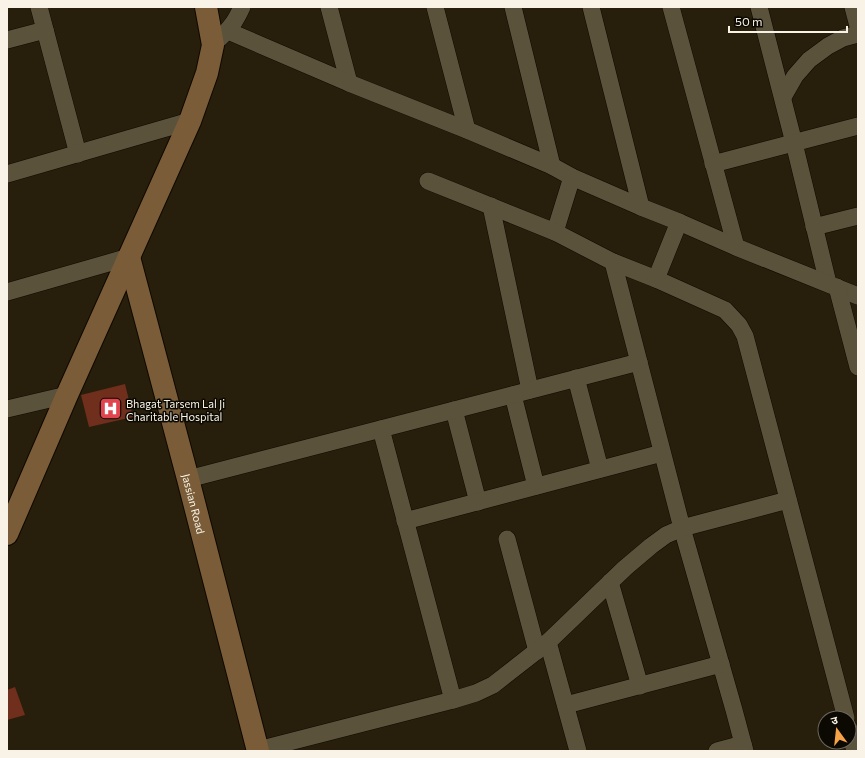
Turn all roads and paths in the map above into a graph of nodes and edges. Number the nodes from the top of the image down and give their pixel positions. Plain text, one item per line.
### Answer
1 (39, 7) edge
2 (206, 7) edge
3 (242, 7) edge
4 (329, 7) edge
5 (435, 7) edge
6 (513, 7) edge
7 (591, 7) edge
8 (671, 7) edge
9 (759, 7) edge
10 (857, 21) edge
11 (45, 30) junction
12 (221, 38) junction
13 (7, 40) edge
14 (349, 84) junction
15 (783, 97) junction
16 (190, 121) junction
17 (858, 126) edge
18 (466, 130) junction
19 (794, 143) junction
20 (78, 154) junction
21 (714, 164) junction
22 (552, 166) junction
23 (7, 174) edge
24 (572, 177) junction
25 (428, 181) dead end
26 (491, 206) junction
27 (641, 207) junction
28 (858, 216) edge
29 (679, 222) junction
30 (814, 227) junction
31 (554, 232) junction
32 (736, 247) junction
33 (129, 257) junction
34 (613, 262) junction
35 (656, 279) junction
36 (832, 285) junction
37 (7, 292) edge
38 (858, 296) edge
39 (639, 362) junction
40 (858, 367) edge
41 (576, 378) junction
42 (530, 390) junction
43 (513, 394) junction
44 (67, 395) junction
45 (7, 409) edge
46 (454, 410) junction
47 (381, 429) junction
48 (662, 453) junction
49 (600, 469) junction
50 (188, 479) junction
51 (536, 486) junction
52 (788, 500) junction
53 (478, 502) junction
54 (405, 521) junction
55 (682, 528) junction
56 (7, 534) edge
57 (506, 539) dead end
58 (610, 582) junction
59 (542, 647) junction
60 (721, 664) junction
61 (640, 686) junction
62 (452, 700) junction
63 (566, 705) junction
64 (844, 710) edge
65 (744, 748) edge
66 (258, 750) edge
67 (578, 751) edge
68 (717, 751) edge

1 - 11 street
2 - 12 street
3 - 12 street
4 - 14 street
5 - 18 street
6 - 22 street
7 - 27 street
8 - 21 street
9 - 15 street
10 - 15 street
11 - 13 street
11 - 20 street
12 - 14 street
12 - 16 street
14 - 18 street
15 - 19 street
16 - 20 street
16 - 33 street
17 - 19 street
18 - 22 street
19 - 21 street
19 - 30 street
20 - 23 street
21 - 32 street
22 - 24 street
24 - 27 street
24 - 31 street
25 - 26 street
26 - 31 street
26 - 42 street
27 - 29 street
28 - 30 street
29 - 32 street
29 - 35 street
30 - 36 street
31 - 34 street
32 - 36 street
33 - 37 street
33 - 44 street
33 - 50 street, Jassian Road
34 - 35 street
34 - 39 street
35 - 52 street
36 - 38 street
36 - 40 street
39 - 41 street
39 - 48 street
41 - 42 street
41 - 49 street
42 - 43 street
43 - 46 street
43 - 51 street
44 - 45 street
44 - 56 street
46 - 47 street
46 - 53 street
47 - 50 street
47 - 54 street
48 - 49 street
48 - 55 street
49 - 51 street
50 - 66 street, Jassian Road
51 - 53 street
52 - 55 street
52 - 64 street
53 - 54 street
54 - 62 street
55 - 58 street
55 - 60 street
57 - 59 street
58 - 59 street
58 - 61 street
59 - 62 street
59 - 63 street
60 - 61 street
60 - 65 street
61 - 63 street
62 - 66 street
63 - 67 street
65 - 68 street

